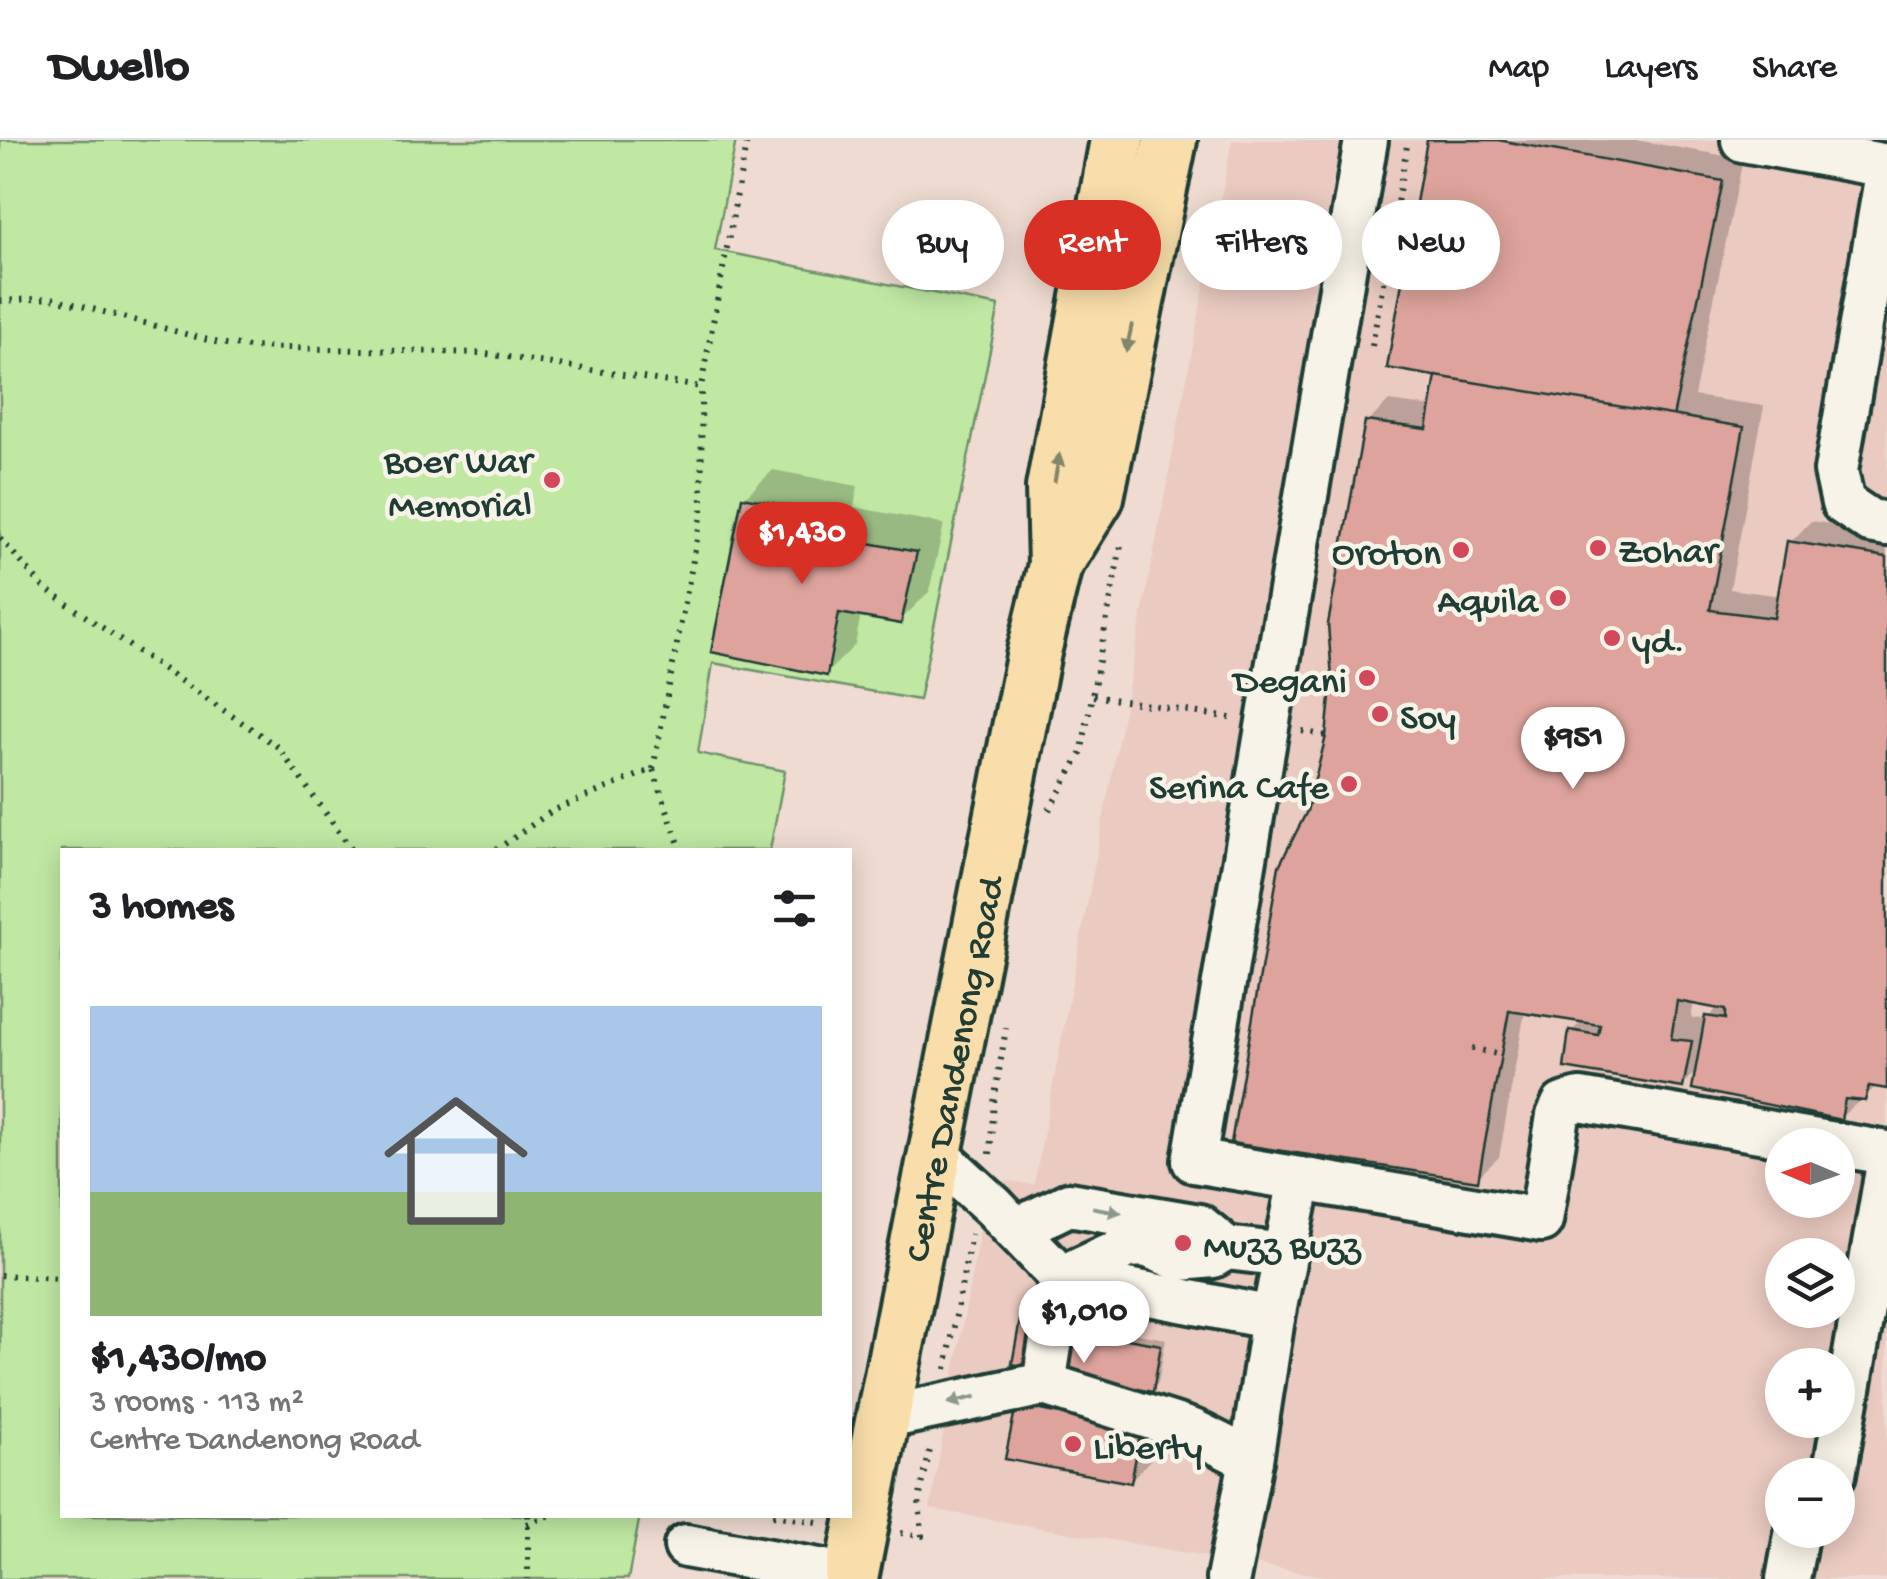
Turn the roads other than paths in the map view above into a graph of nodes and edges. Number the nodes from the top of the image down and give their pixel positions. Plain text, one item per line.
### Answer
1 (1117, 140) edge
2 (1170, 140) edge
3 (1366, 140) edge
4 (1744, 140) edge
5 (1887, 169) edge
6 (1887, 524) edge
7 (1055, 565) junction
8 (934, 1152) junction
9 (1879, 1157) edge
10 (1300, 1179) junction
11 (1016, 1230) junction
12 (1855, 1240) edge
13 (1226, 1248) junction
14 (1285, 1255) junction
15 (1062, 1277) junction
16 (1273, 1318) junction
17 (1854, 1348) edge
18 (1044, 1384) junction
19 (882, 1418) junction
20 (1252, 1460) junction
21 (686, 1546) dead end
22 (1794, 1548) edge
23 (1822, 1548) edge
24 (856, 1578) edge
25 (1228, 1579) edge
26 (1788, 1579) edge
27 (1816, 1579) edge

7 -> 1 main road, Centre Dandenong Road
2 -> 7 main road, Centre Dandenong Road
3 - 10 street
4 - 5 street
5 - 6 street
7 - 8 main road, Centre Dandenong Road
8 - 11 street
8 - 19 main road, Centre Dandenong Road
9 - 10 street
9 - 12 street
9 - 17 street
10 - 14 street
11 -> 13 street
11 - 15 street
13 - 14 street
13 - 15 street
14 - 16 street
15 - 16 street
15 - 18 street
16 - 20 street
18 -> 19 street
18 - 20 street
19 - 24 main road, Centre Dandenong Road
20 - 25 street
21 - 24 street
22 - 26 street
23 - 27 street

